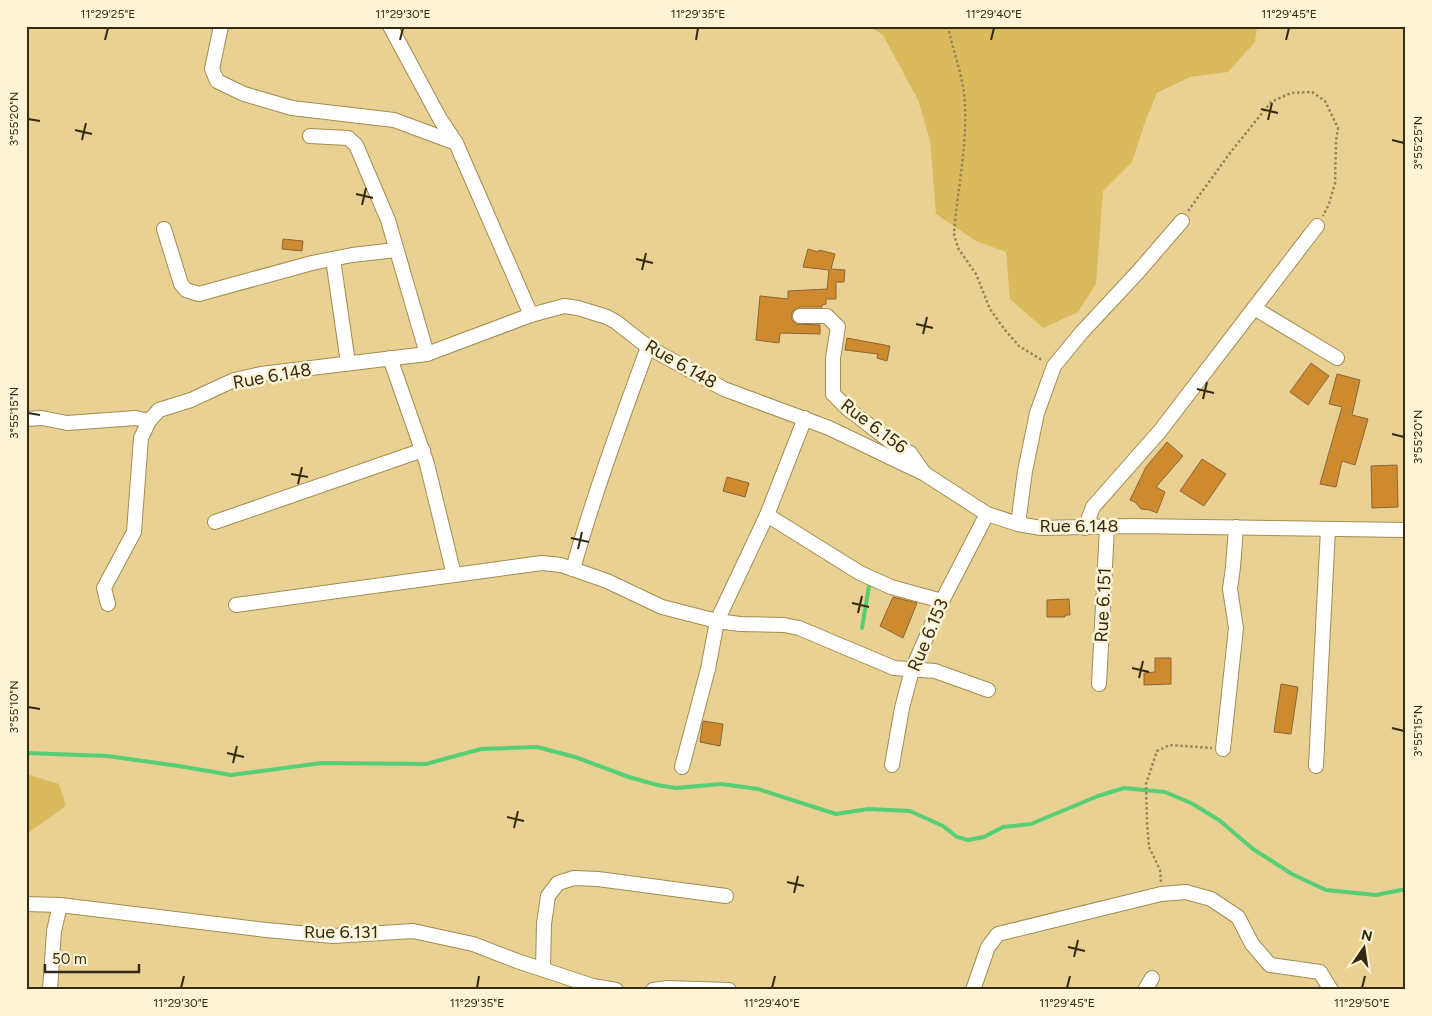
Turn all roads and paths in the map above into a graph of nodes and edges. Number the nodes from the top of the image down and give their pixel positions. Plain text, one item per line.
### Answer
1 (221, 26) edge
2 (390, 26) edge
3 (948, 26) edge
4 (310, 136) dead end
5 (456, 143) junction
6 (1182, 221) joint
7 (1317, 226) joint
8 (164, 229) dead end
9 (396, 250) junction
10 (333, 259) junction
11 (1254, 308) junction
12 (531, 315) junction
13 (800, 316) dead end
14 (648, 348) junction
15 (427, 354) junction
16 (390, 358) junction
17 (1337, 358) dead end
18 (348, 363) junction
19 (1054, 366) junction
20 (805, 418) junction
21 (26, 419) edge
22 (149, 421) junction
23 (423, 450) junction
24 (925, 474) junction
25 (987, 514) junction
26 (767, 515) junction
27 (215, 522) dead end
28 (1018, 524) junction
29 (1107, 527) junction
30 (1236, 527) junction
31 (1085, 528) junction
32 (1328, 529) junction
33 (1406, 530) edge
34 (572, 569) junction
35 (454, 575) junction
36 (942, 601) junction
37 (108, 604) dead end
38 (236, 605) dead end
39 (717, 620) junction
40 (912, 670) junction
41 (1100, 684) dead end
42 (988, 690) dead end
43 (1223, 749) joint
44 (892, 765) dead end
45 (1316, 766) dead end
46 (682, 767) dead end
47 (1161, 894) junction
48 (726, 896) dead end
49 (26, 904) edge
50 (60, 905) junction
51 (543, 969) junction
52 (50, 990) edge
53 (616, 990) edge
54 (653, 990) edge
55 (729, 990) edge
56 (973, 990) edge
57 (1331, 990) edge

1 - 5 street
2 - 5 street
3 - 19 path
4 - 9 street
5 - 12 street
6 - 7 path
6 - 19 street
7 - 11 street
8 - 10 street
9 - 10 street
9 - 15 street
10 - 18 street
11 - 17 street
11 - 31 street
12 - 14 street, Rue 6.148
12 - 15 street, Rue 6.148
13 - 24 street, Rue 6.156
14 - 20 street, Rue 6.148
14 - 34 street
15 - 16 street, Rue 6.148
16 - 18 street, Rue 6.148
16 - 23 street
18 - 22 street, Rue 6.148
19 - 28 street
20 - 24 street, Rue 6.148
20 - 26 street
21 - 22 street
22 - 37 street
23 - 27 street
23 - 35 street
24 - 25 street, Rue 6.148
25 - 28 street, Rue 6.148
25 - 36 street, Rue 6.153
26 - 36 street
26 - 39 street
28 - 31 street, Rue 6.148
29 - 30 street, Rue 6.148
29 - 31 street, Rue 6.148
29 - 41 street, Rue 6.151
30 - 32 street, Rue 6.148
30 - 43 street
32 - 33 street, Rue 6.148
32 - 45 street
34 - 35 street
34 - 39 street
35 - 38 street
36 - 40 street, Rue 6.153
39 - 40 street
39 - 46 street
40 - 42 street
40 - 44 street, Rue 6.153
43 - 47 path
47 - 56 street
47 - 57 street
48 - 51 street
49 - 50 street, Rue 6.131
50 - 51 street, Rue 6.131
50 - 52 street
51 - 53 street, Rue 6.131
54 - 55 street

